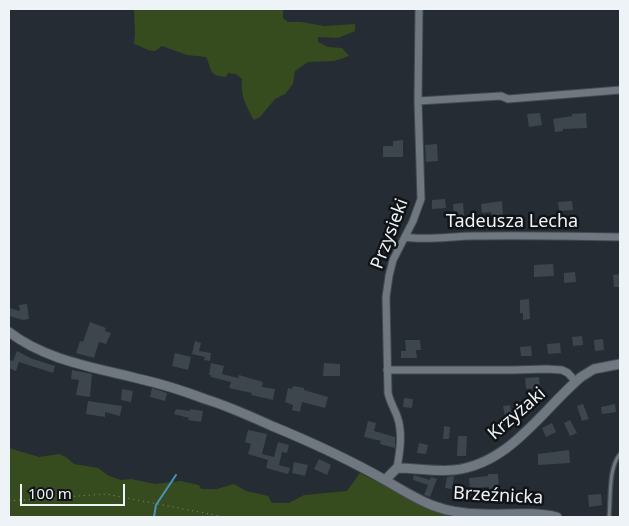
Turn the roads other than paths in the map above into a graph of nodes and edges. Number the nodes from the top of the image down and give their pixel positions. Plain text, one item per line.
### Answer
1 (419, 9) edge
2 (620, 90) edge
3 (418, 101) junction
4 (405, 237) junction
5 (620, 237) edge
6 (9, 332) edge
7 (620, 364) edge
8 (387, 370) junction
9 (576, 382) junction
10 (620, 454) edge
11 (397, 468) junction
12 (385, 480) junction
13 (557, 517) edge
14 (609, 517) edge

1 - 3 street, Przysieki
2 - 3 street
3 - 4 street, Przysieki
4 - 5 street, Tadeusza Lecha
4 - 8 street, Przysieki
6 - 12 street, Brzeźnicka
7 - 9 street, Krzyżaki
8 - 9 street
8 - 11 street, Przysieki
9 - 11 street, Krzyżaki
10 - 14 lane
11 - 12 street
12 - 13 street, Brzeźnicka

